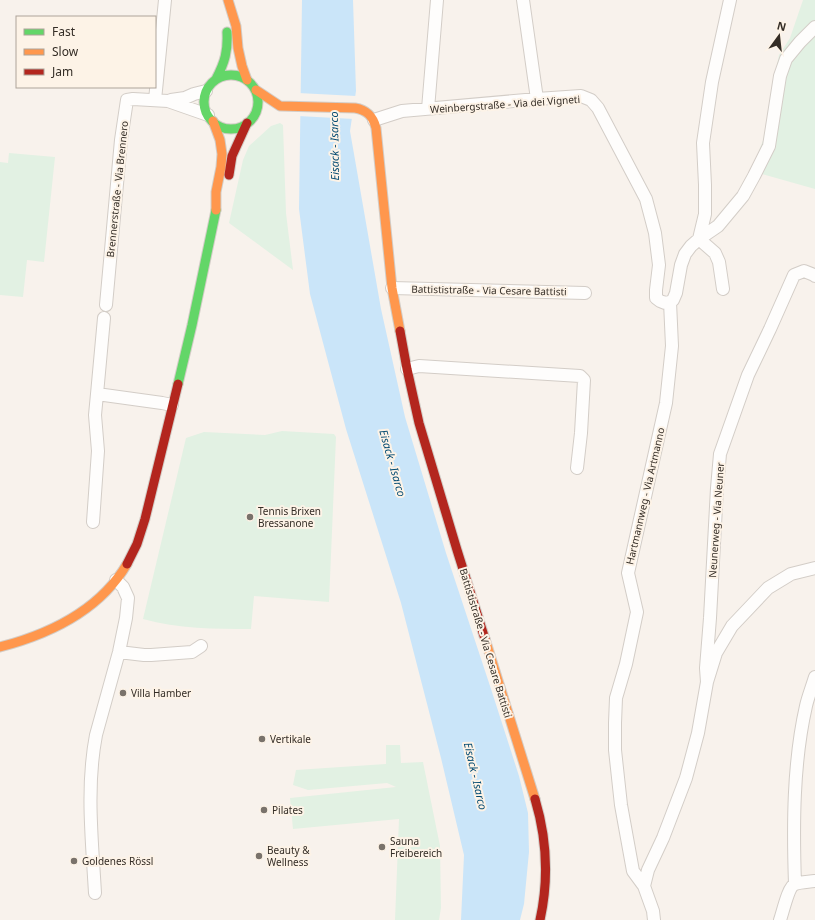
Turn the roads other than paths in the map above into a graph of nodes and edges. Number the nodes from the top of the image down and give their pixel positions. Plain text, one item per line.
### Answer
1 (165, 0) edge
2 (228, 0) edge
3 (437, 0) edge
4 (523, 0) edge
5 (730, 0) edge
6 (815, 27) edge
7 (216, 79) junction
8 (247, 80) junction
9 (256, 90) junction
10 (206, 91) junction
11 (537, 99) junction
12 (155, 100) junction
13 (168, 101) junction
14 (428, 110) junction
15 (263, 116) dead end
16 (210, 118) junction
17 (374, 120) junction
18 (250, 121) junction
19 (227, 182) dead end
20 (225, 194) dead end
21 (217, 208) junction
22 (699, 239) junction
23 (815, 276) edge
24 (392, 288) junction
25 (724, 288) dead end
26 (585, 292) dead end
27 (670, 302) junction
28 (106, 305) dead end
29 (104, 318) dead end
30 (408, 369) junction
31 (97, 394) junction
32 (172, 405) junction
33 (577, 468) dead end
34 (93, 522) dead end
35 (815, 568) edge
36 (116, 580) junction
37 (201, 646) dead end
38 (0, 647) edge
39 (119, 652) junction
40 (815, 677) edge
41 (707, 682) junction
42 (815, 882) edge
43 (795, 884) junction
44 (644, 886) junction
45 (96, 893) dead end
46 (540, 920) edge
47 (654, 920) edge
48 (780, 920) edge

1 - 12 street
2 - 7 main road
2 - 8 main road
3 - 14 street
4 - 11 street
5 - 22 street
6 - 22 street
7 - 8 main road
7 - 10 main road
8 - 9 main road
9 - 17 main road
9 - 18 main road
10 - 13 street, Brennerstraße - Via Brennero
10 - 16 main road
11 - 14 street, Weinbergstraße - Via dei Vigneti
11 - 27 street, Weinbergstraße - Via dei Vigneti
12 - 13 street, Brennerstraße - Via Brennero
12 - 28 street, Brennerstraße - Via Brennero
13 - 16 street, Brennerstraße - Via Brennero
14 - 17 street, Weinbergstraße - Via dei Vigneti
15 - 18 main road
16 - 18 main road, Brennerstraße - Via Brennero
16 - 21 main road
17 - 24 main road, Battististraße - Via Cesare Battisti
18 - 19 main road
20 - 21 main road
21 - 32 main road
22 - 25 street
22 - 27 street
23 - 41 street, Neunerweg - Via Neuner
24 - 26 street, Battististraße - Via Cesare Battisti
24 - 30 main road, Battististraße - Via Cesare Battisti
27 - 44 street, Hartmannweg - Via Artmanno
29 - 31 street
30 - 33 street
30 - 46 main road, Battististraße - Via Cesare Battisti
31 - 32 street
31 - 34 street
32 - 36 main road
35 - 41 street, Neunerweg - Via Neuner
36 - 38 main road
36 - 39 street
37 - 39 street
39 - 45 street
40 - 43 street
41 - 44 street, Neunerweg - Via Neuner
42 - 43 street
43 - 48 street
44 - 47 street, Hartmannweg - Via Artmanno

